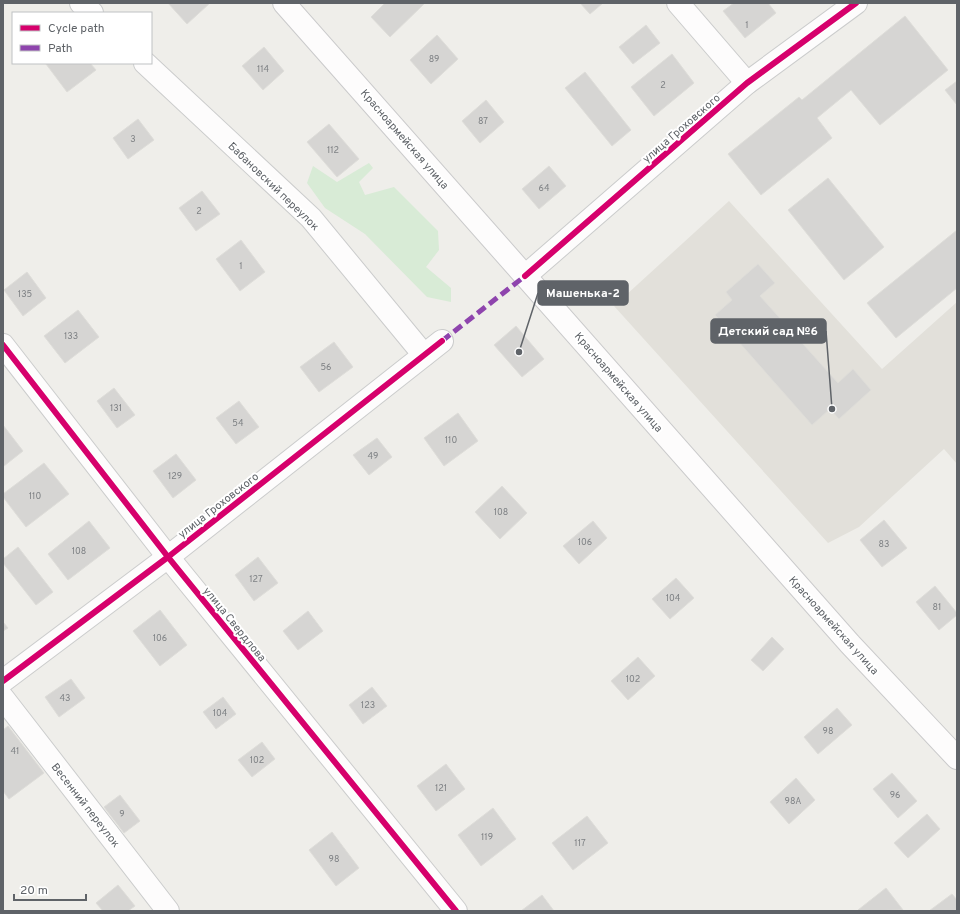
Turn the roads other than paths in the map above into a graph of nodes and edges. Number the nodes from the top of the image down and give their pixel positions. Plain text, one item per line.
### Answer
1 (81, 3) edge
2 (284, 3) edge
3 (678, 3) edge
4 (856, 3) edge
5 (91, 12) edge
6 (146, 64) edge
7 (747, 83) junction
8 (525, 276) junction
9 (442, 341) dead end
10 (3, 345) edge
11 (424, 355) junction
12 (168, 557) junction
13 (3, 681) edge
14 (3, 698) edge
15 (957, 758) edge
16 (168, 911) edge
17 (456, 911) edge

1 - 5 street
2 - 8 street, Красноармейская улица
3 - 7 street
4 - 7 street, улица Гроховского
6 - 11 street, Бабановский переулок
7 - 8 street, улица Гроховского
8 - 15 street, Красноармейская улица
9 - 11 street, улица Гроховского
10 - 12 street, улица Свердлова
11 - 12 street, улица Гроховского
12 - 13 street, улица Гроховского
12 - 17 street, улица Свердлова
14 - 16 street, Весенний переулок

